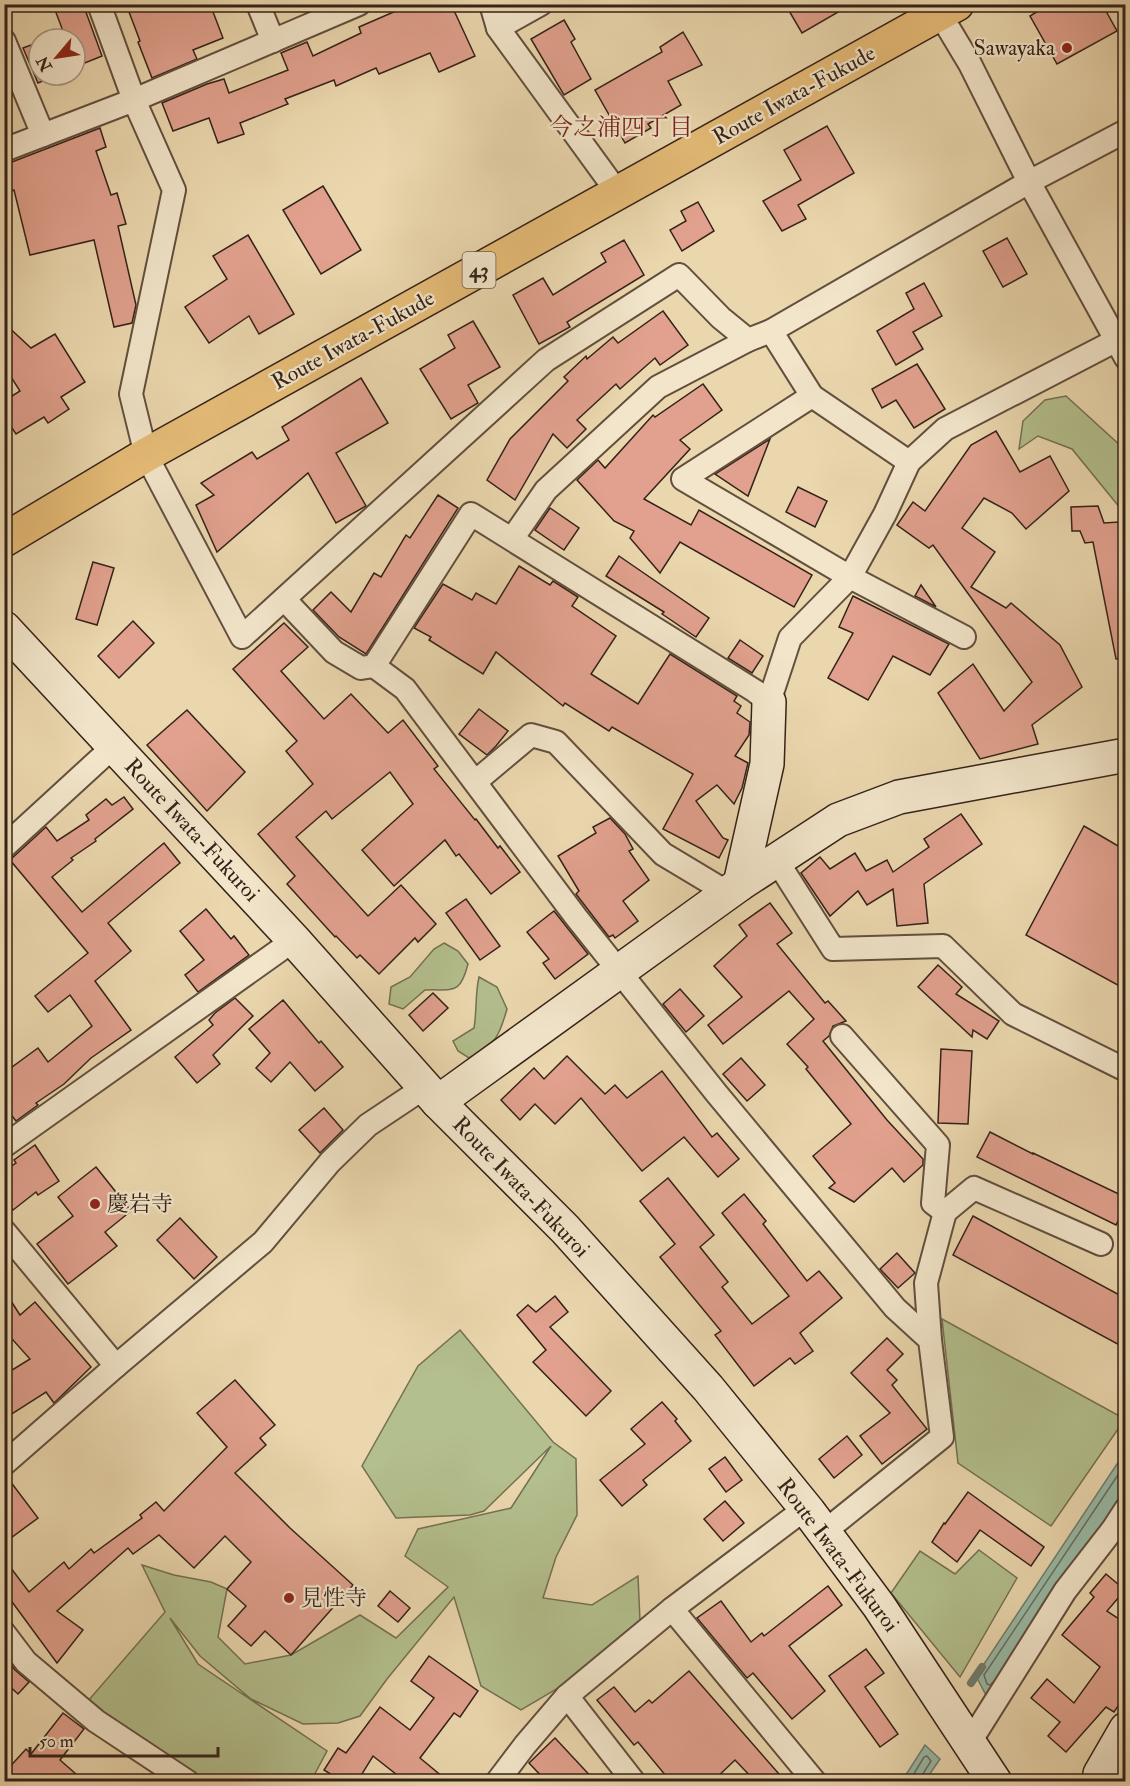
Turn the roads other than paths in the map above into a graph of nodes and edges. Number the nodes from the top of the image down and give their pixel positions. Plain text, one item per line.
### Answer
1 (99, 4) edge
2 (258, 4) edge
3 (359, 4) edge
4 (491, 4) edge
5 (541, 4) edge
6 (943, 8) edge
7 (498, 28) junction
8 (4, 41) edge
9 (273, 41) junction
10 (134, 100) junction
11 (1125, 131) edge
12 (43, 135) junction
13 (4, 150) edge
14 (1029, 182) junction
15 (618, 193) junction
16 (771, 331) junction
17 (748, 340) junction
18 (1120, 349) edge
19 (812, 396) junction
20 (146, 455) junction
21 (909, 462) junction
22 (512, 539) junction
23 (4, 540) edge
24 (850, 577) junction
25 (284, 599) junction
26 (4, 628) edge
27 (964, 637) dead end
28 (374, 666) junction
29 (769, 702) junction
30 (114, 746) junction
31 (1125, 755) edge
32 (475, 782) junction
33 (4, 847) edge
34 (777, 861) junction
35 (734, 889) junction
36 (294, 940) junction
37 (620, 970) junction
38 (842, 1036) dead end
39 (1125, 1070) edge
40 (431, 1095) junction
41 (4, 1146) edge
42 (945, 1212) junction
43 (4, 1231) edge
44 (1101, 1244) dead end
45 (930, 1340) junction
46 (116, 1366) junction
47 (4, 1464) edge
48 (1125, 1509) edge
49 (815, 1520) junction
50 (672, 1609) junction
51 (4, 1633) edge
52 (567, 1696) junction
53 (1125, 1729) edge
54 (970, 1742) junction
55 (1098, 1778) edge
56 (188, 1782) edge
57 (497, 1782) edge
58 (634, 1782) edge
59 (815, 1782) edge
60 (995, 1782) edge

1 - 10 street
2 - 9 street
3 - 9 street
4 - 7 street
5 - 7 street
6 - 14 street
6 - 15 main road, Route Iwata-Fukude / 43
7 - 15 street
8 - 12 street
9 - 10 street
10 - 12 street
10 - 20 street
11 - 14 street
12 - 13 street
14 - 16 street
14 - 18 street
15 - 20 main road, Route Iwata-Fukude / 43
16 - 17 street
16 - 19 street
17 - 22 street
17 - 25 street
18 - 21 street
19 - 21 street
19 - 24 street
20 - 23 main road, Route Iwata-Fukude / 43
20 - 25 street
21 - 24 street
22 - 28 street
22 - 29 street
24 - 27 street
24 - 29 street
25 - 28 street
26 - 30 main road, Route Iwata-Fukuroi
28 - 32 street
29 - 35 main road
30 - 33 street
30 - 36 main road, Route Iwata-Fukuroi
31 - 34 main road
32 - 35 street
32 - 37 street
34 - 35 main road
34 - 39 street
35 - 37 main road
36 - 40 main road, Route Iwata-Fukuroi
36 - 41 street
37 - 40 main road
37 - 45 street
38 - 42 street
40 - 46 street
40 - 49 main road, Route Iwata-Fukuroi
42 - 44 street
42 - 45 street
43 - 46 street
45 - 49 street
46 - 47 street
48 - 54 street
49 - 50 street
49 - 54 main road, Route Iwata-Fukuroi
50 - 52 street
50 - 59 street
51 - 56 street
52 - 57 street
52 - 58 street
53 - 55 main road
54 - 60 main road, Route Iwata-Fukuroi

